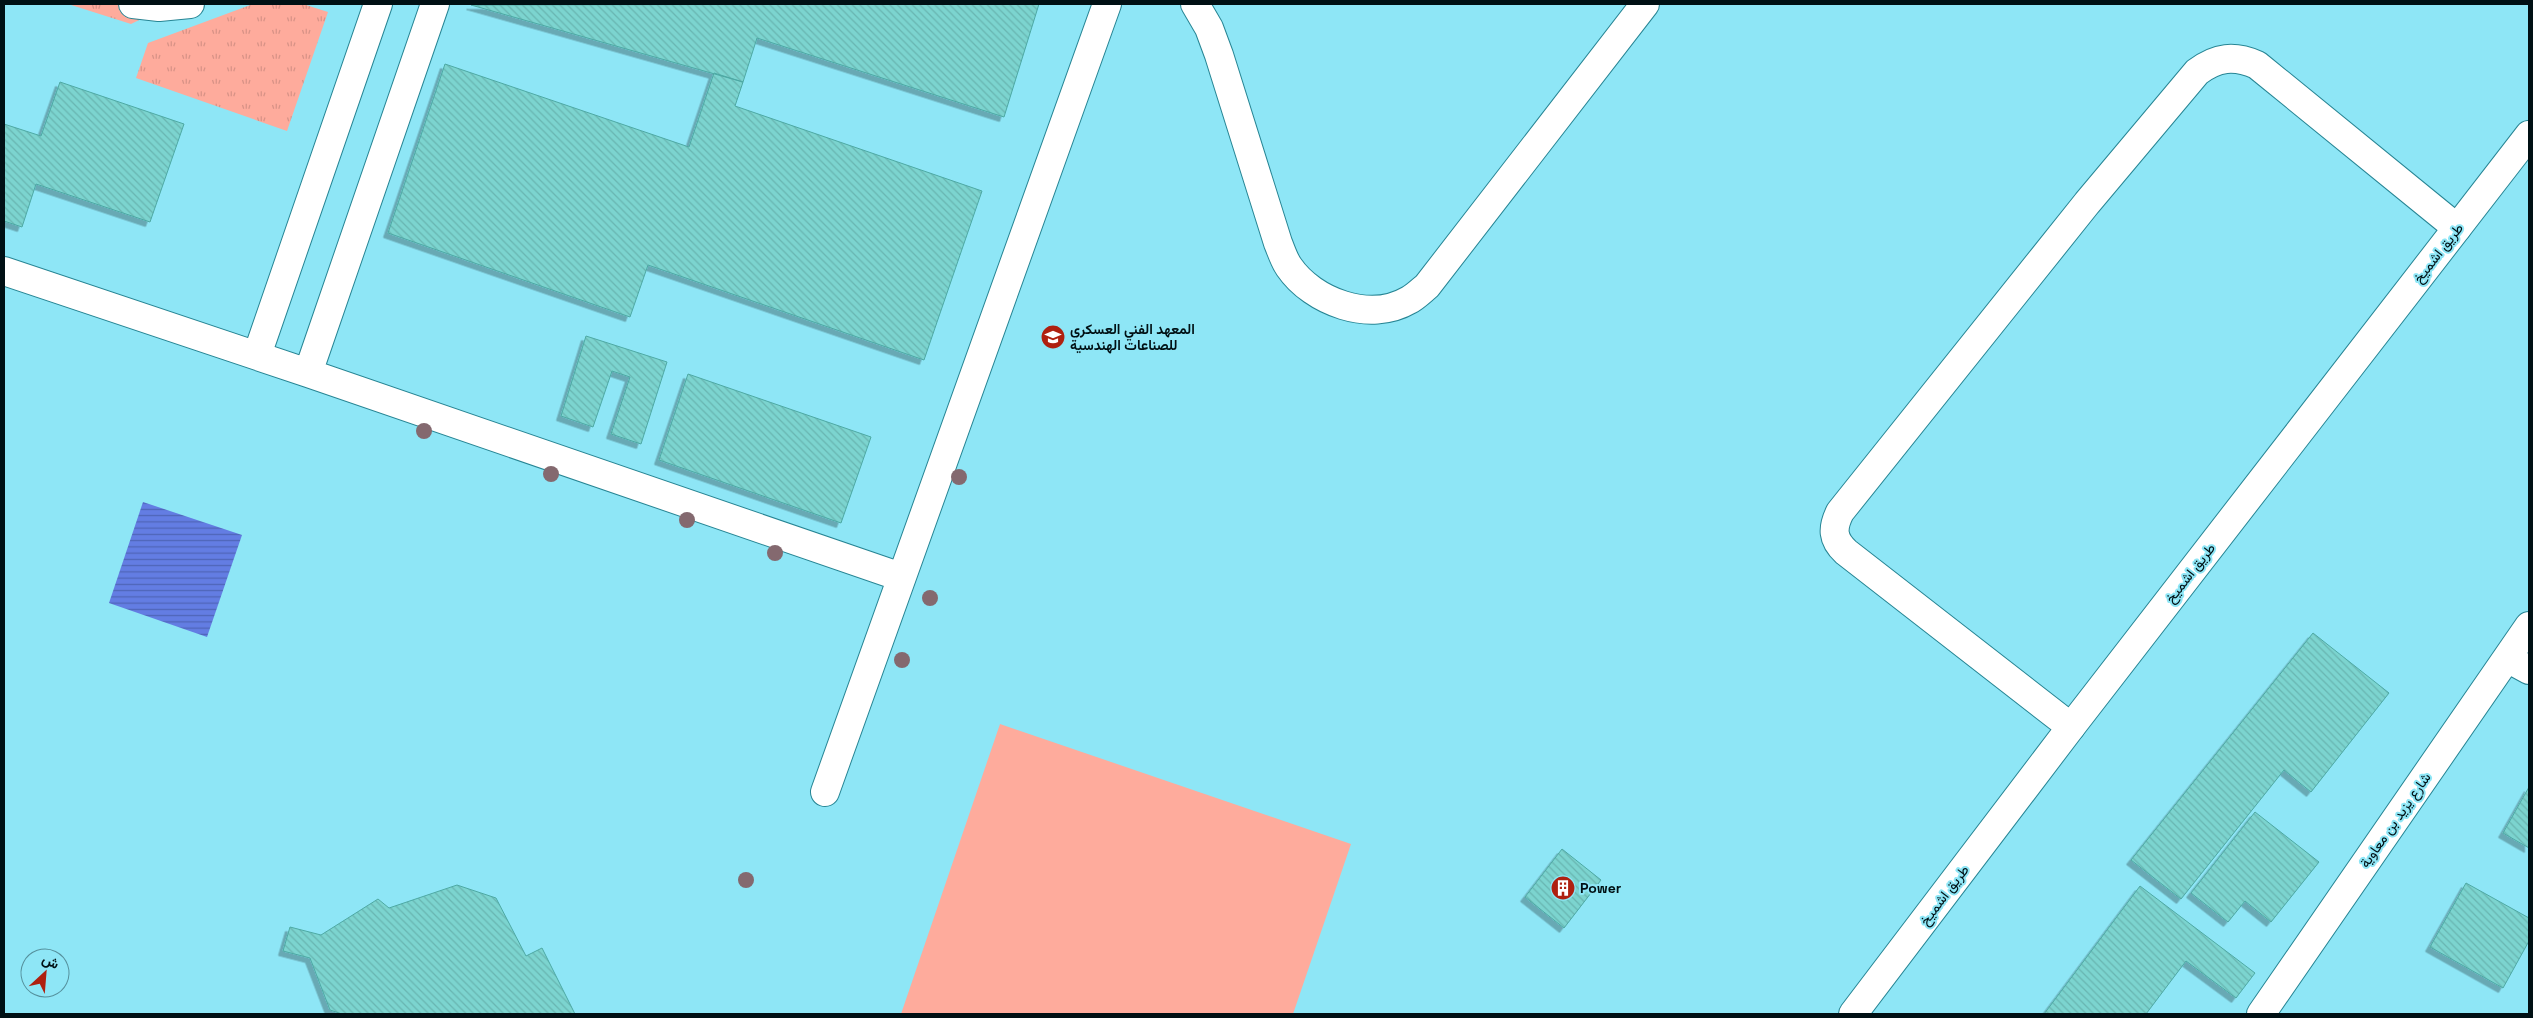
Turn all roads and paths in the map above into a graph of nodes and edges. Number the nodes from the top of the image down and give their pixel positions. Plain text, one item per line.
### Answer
1 (133, 4) edge
2 (190, 4) edge
3 (378, 4) edge
4 (435, 4) edge
5 (1107, 4) edge
6 (1196, 4) edge
7 (1645, 4) edge
8 (2529, 135) edge
9 (2457, 228) junction
10 (4, 271) edge
11 (257, 355) junction
12 (308, 373) junction
13 (901, 577) junction
14 (2529, 626) edge
15 (2518, 664) edge
16 (2071, 727) junction
17 (825, 792) dead end
18 (1853, 1014) edge
19 (2262, 1014) edge

1 - 2 main road
3 - 11 main road
4 - 12 main road
5 - 13 main road
6 - 7 main road
8 - 9 main road, طريق اشميخ
9 - 16 main road, طريق اشميخ
9 - 16 main road
10 - 11 main road
11 - 12 main road
12 - 13 main road
13 - 17 main road
14 - 15 main road, شارع يزيد بن معاوية
15 - 19 main road, شارع يزيد بن معاوية
16 - 18 main road, طريق اشميخ

